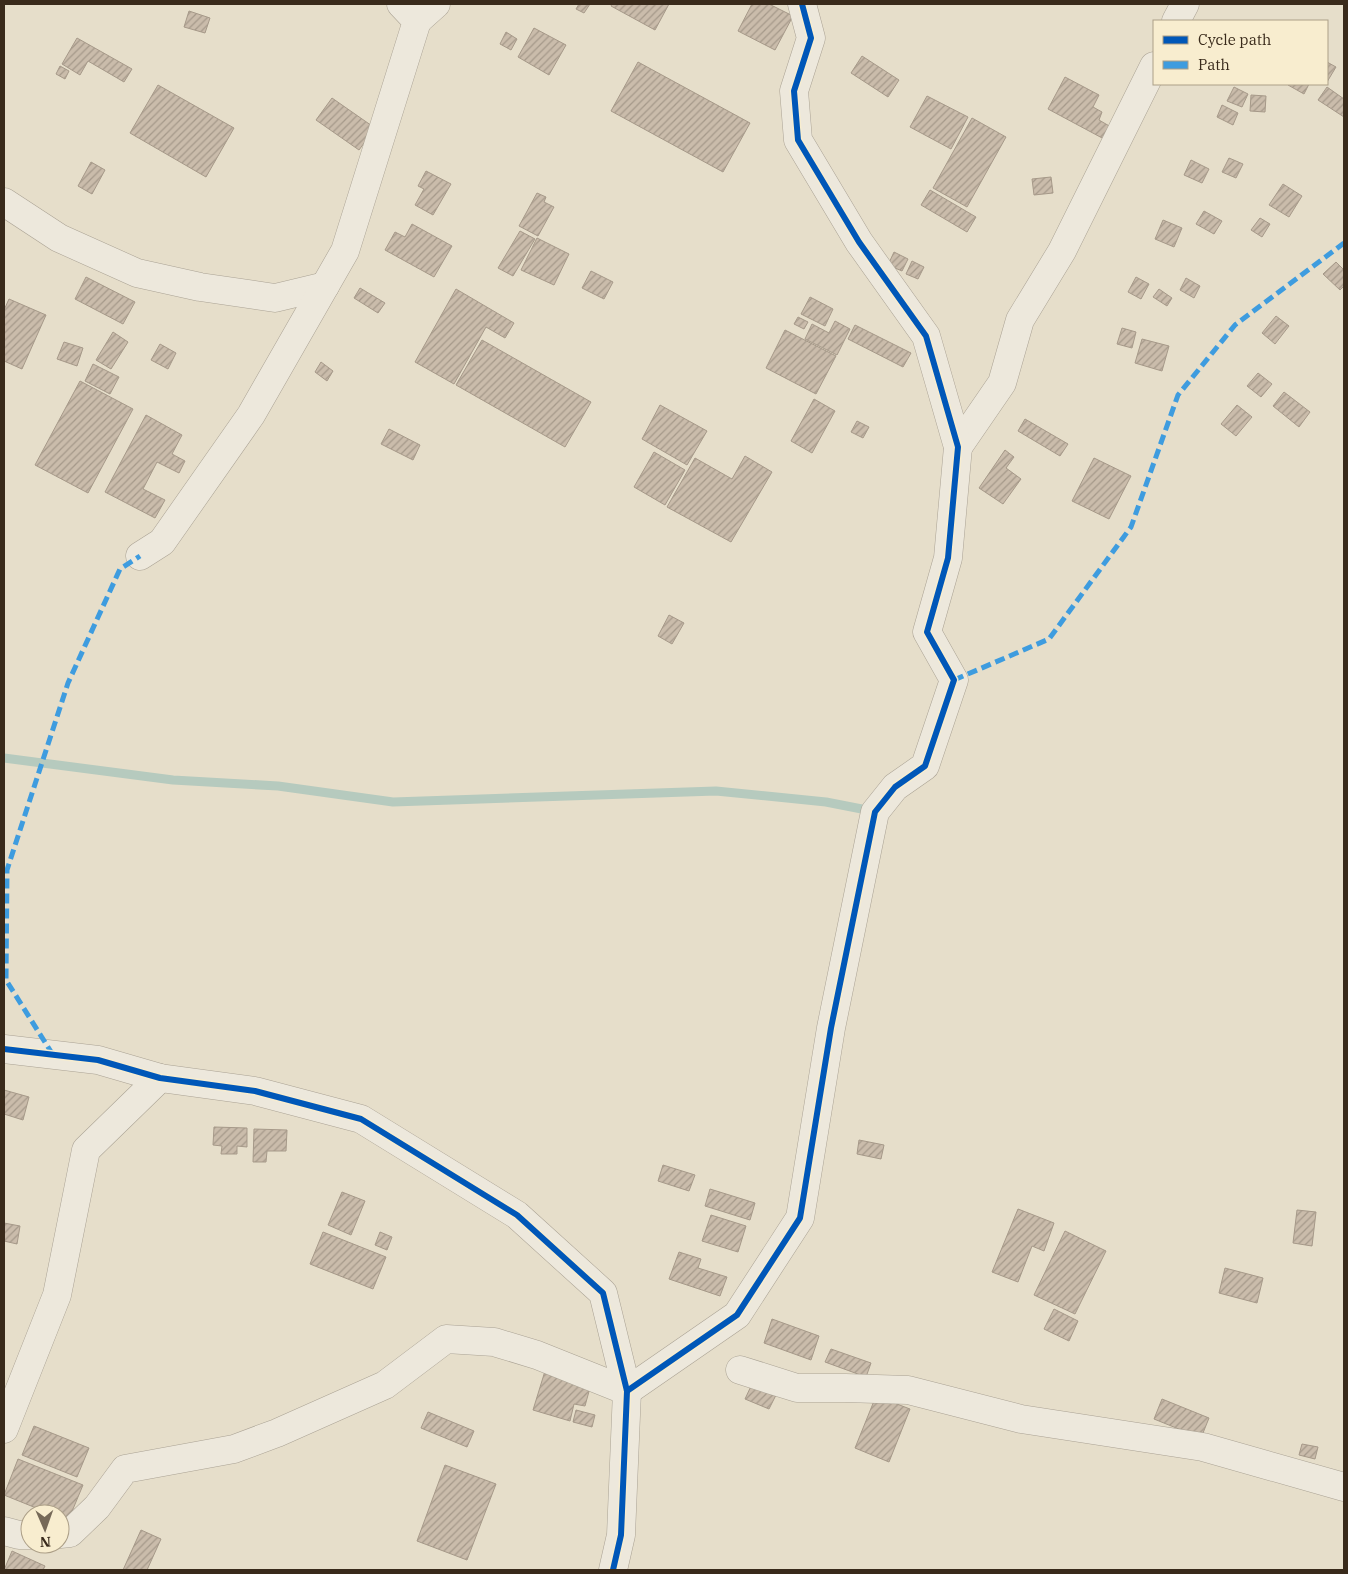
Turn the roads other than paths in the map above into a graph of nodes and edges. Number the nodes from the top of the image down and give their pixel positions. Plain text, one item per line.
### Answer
1 (802, 4) edge
2 (1185, 4) edge
3 (418, 10) edge
4 (1177, 20) edge
5 (1153, 68) edge
6 (4, 202) edge
7 (325, 286) junction
8 (958, 447) junction
9 (140, 556) dead end
10 (4, 1049) edge
11 (160, 1078) junction
12 (740, 1370) dead end
13 (627, 1391) junction
14 (4, 1429) edge
15 (1344, 1486) edge
16 (4, 1531) edge
17 (70, 1534) edge
18 (20, 1535) edge
19 (613, 1570) edge

1 - 8 street
2 - 4 street
3 - 7 street
5 - 8 street
6 - 7 street
7 - 9 street
8 - 13 street
10 - 11 street
11 - 13 street
11 - 14 street
12 - 15 street
13 - 17 street
13 - 19 street
16 - 18 street

